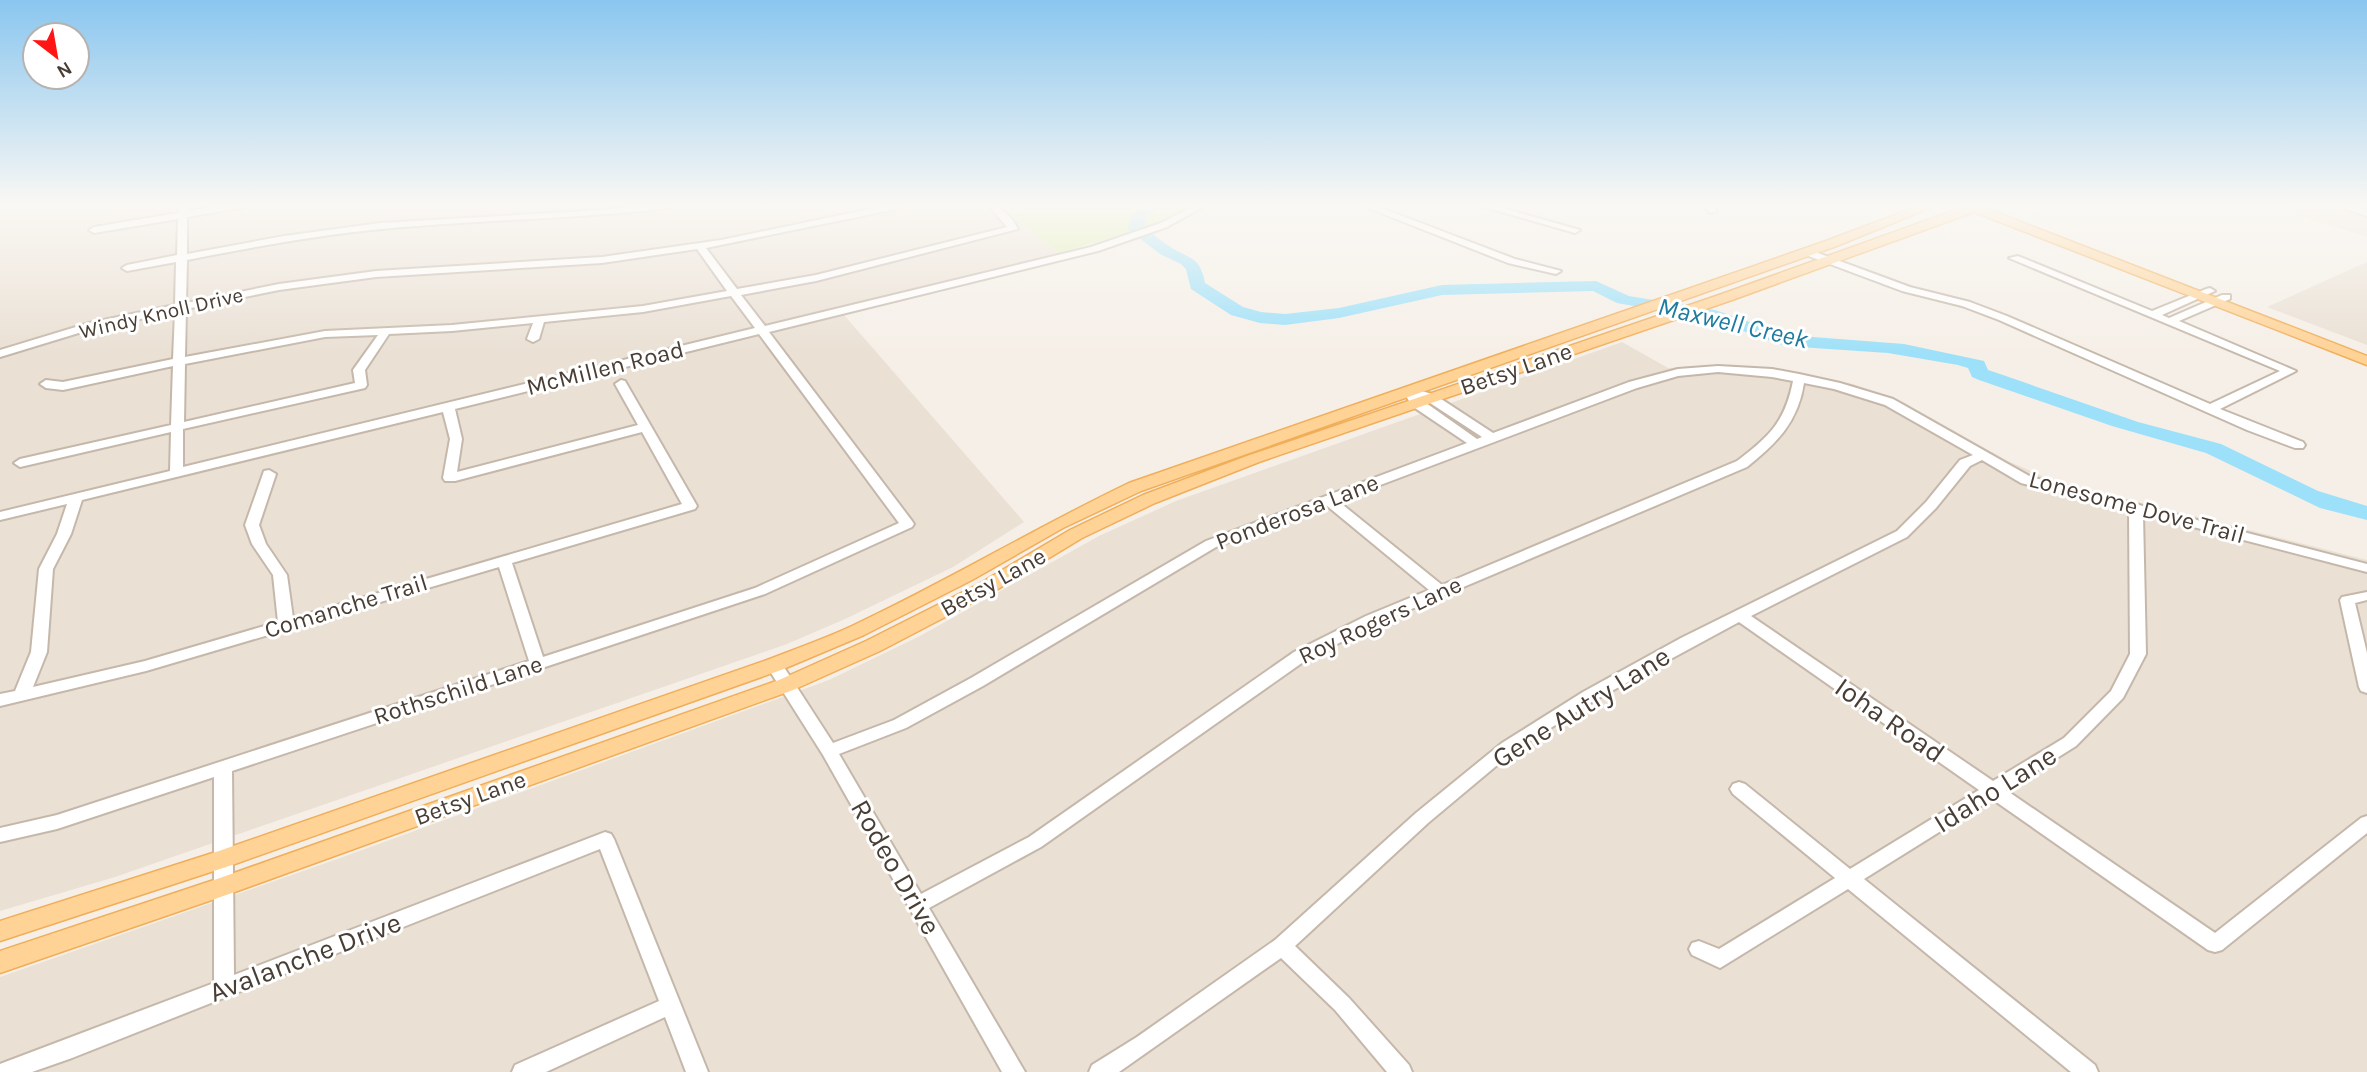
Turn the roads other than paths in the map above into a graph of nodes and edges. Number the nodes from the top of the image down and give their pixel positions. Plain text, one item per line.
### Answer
1 (182, 254) edge
2 (203, 254) edge
3 (635, 254) edge
4 (705, 254) edge
5 (912, 254) edge
6 (1074, 254) edge
7 (1493, 254) edge
8 (1801, 254) edge
9 (1812, 254) edge
10 (1846, 254) edge
11 (2105, 254) edge
12 (182, 258) junction
13 (2014, 258) dead end
14 (1828, 261) junction
15 (127, 268) dead end
16 (1556, 271) dead end
17 (732, 294) junction
18 (2212, 296) junction
19 (180, 306) junction
20 (2151, 315) junction
21 (540, 321) junction
22 (2168, 322) junction
23 (760, 330) junction
24 (386, 331) junction
25 (533, 339) dead end
26 (2367, 351) edge
27 (0, 354) edge
28 (179, 361) junction
29 (2367, 361) edge
30 (1799, 378) junction
31 (46, 384) dead end
32 (621, 384) dead end
33 (1419, 397) junction
34 (448, 407) junction
35 (2210, 409) junction
36 (177, 425) junction
37 (645, 427) junction
38 (1492, 438) junction
39 (1476, 444) junction
40 (2299, 445) dead end
41 (1983, 455) junction
42 (20, 463) dead end
43 (176, 473) junction
44 (269, 474) dead end
45 (76, 498) junction
46 (1328, 500) junction
47 (2136, 508) junction
48 (0, 516) edge
49 (504, 559) junction
50 (2367, 568) edge
51 (1440, 591) junction
52 (2366, 596) edge
53 (1739, 615) junction
54 (286, 624) junction
55 (538, 664) junction
56 (774, 665) junction
57 (786, 685) junction
58 (2367, 687) edge
59 (21, 696) junction
60 (0, 700) edge
61 (829, 751) junction
62 (223, 768) junction
63 (1739, 789) dead end
64 (1994, 791) junction
65 (2367, 823) edge
66 (0, 835) edge
67 (224, 858) junction
68 (1849, 879) junction
69 (223, 886) junction
70 (918, 905) junction
71 (0, 931) edge
72 (1282, 946) junction
73 (1699, 949) dead end
74 (0, 962) edge
75 (224, 989) junction
76 (671, 1005) junction
77 (4, 1072) edge
78 (523, 1072) edge
79 (697, 1072) edge
80 (1014, 1072) edge
81 (1100, 1072) edge
82 (1401, 1072) edge
83 (2087, 1072) edge

1 - 12 street
2 - 12 street
3 - 19 street, Windy Knoll Drive
4 - 17 street
5 - 17 street
6 - 23 street, McMillen Road
7 - 16 street
8 - 33 main road, Betsy Lane
9 - 14 street
10 - 14 main road, Betsy Lane
11 - 18 main road
12 - 15 street
12 - 19 street
13 - 20 street
14 - 33 main road, Betsy Lane
14 - 35 street
17 - 21 street
17 - 23 street
18 - 20 street
18 - 22 street
18 - 26 main road
18 - 29 main road
19 - 27 street, Windy Knoll Drive
19 - 28 street
20 - 22 street
21 - 24 street
21 - 25 street
22 - 35 street
23 - 34 street, McMillen Road
23 - 55 street, Rothschild Lane
24 - 28 street
24 - 36 street
28 - 31 street
28 - 36 street
30 - 38 street, Ponderosa Lane
30 - 41 street, Lonesome Dove Trail
30 - 51 street, Roy Rogers Lane
32 - 37 street
33 - 38 street
33 - 39 street
33 - 56 main road, Betsy Lane
33 - 57 main road, Betsy Lane
34 - 37 street
34 - 43 street, McMillen Road
35 - 40 street
36 - 42 street
36 - 43 street
37 - 49 street, Comanche Trail
38 - 39 street, Ponderosa Lane
39 - 46 street, Ponderosa Lane
41 - 47 street, Lonesome Dove Trail
41 - 53 street, Gene Autry Lane
43 - 45 street, McMillen Road
44 - 54 street
45 - 48 street, McMillen Road
45 - 59 street
46 - 51 street
46 - 61 street, Ponderosa Lane
47 - 50 street, Lonesome Dove Trail
47 - 64 street, Idaho Lane
49 - 54 street, Comanche Trail
49 - 55 street
51 - 70 street, Roy Rogers Lane
52 - 58 street
53 - 64 street, Ioha Road
53 - 72 street, Gene Autry Lane
54 - 59 street, Comanche Trail
55 - 62 street, Rothschild Lane
56 - 57 street, Rodeo Drive
56 - 67 main road, Betsy Lane
57 - 61 street, Rodeo Drive
57 - 69 main road, Betsy Lane
59 - 60 street, Comanche Trail
61 - 70 street, Rodeo Drive
62 - 66 street, Rothschild Lane
62 - 67 street
63 - 68 street
64 - 65 street, Ioha Road
64 - 68 street, Idaho Lane
67 - 69 street
67 - 71 main road, Betsy Lane
68 - 73 street, Idaho Lane
68 - 83 street
69 - 74 main road, Betsy Lane
69 - 75 street
70 - 80 street, Rodeo Drive
72 - 81 street, Gene Autry Lane
72 - 82 street
75 - 76 street, Avalanche Drive
75 - 77 street, Avalanche Drive
76 - 78 street
76 - 79 street

